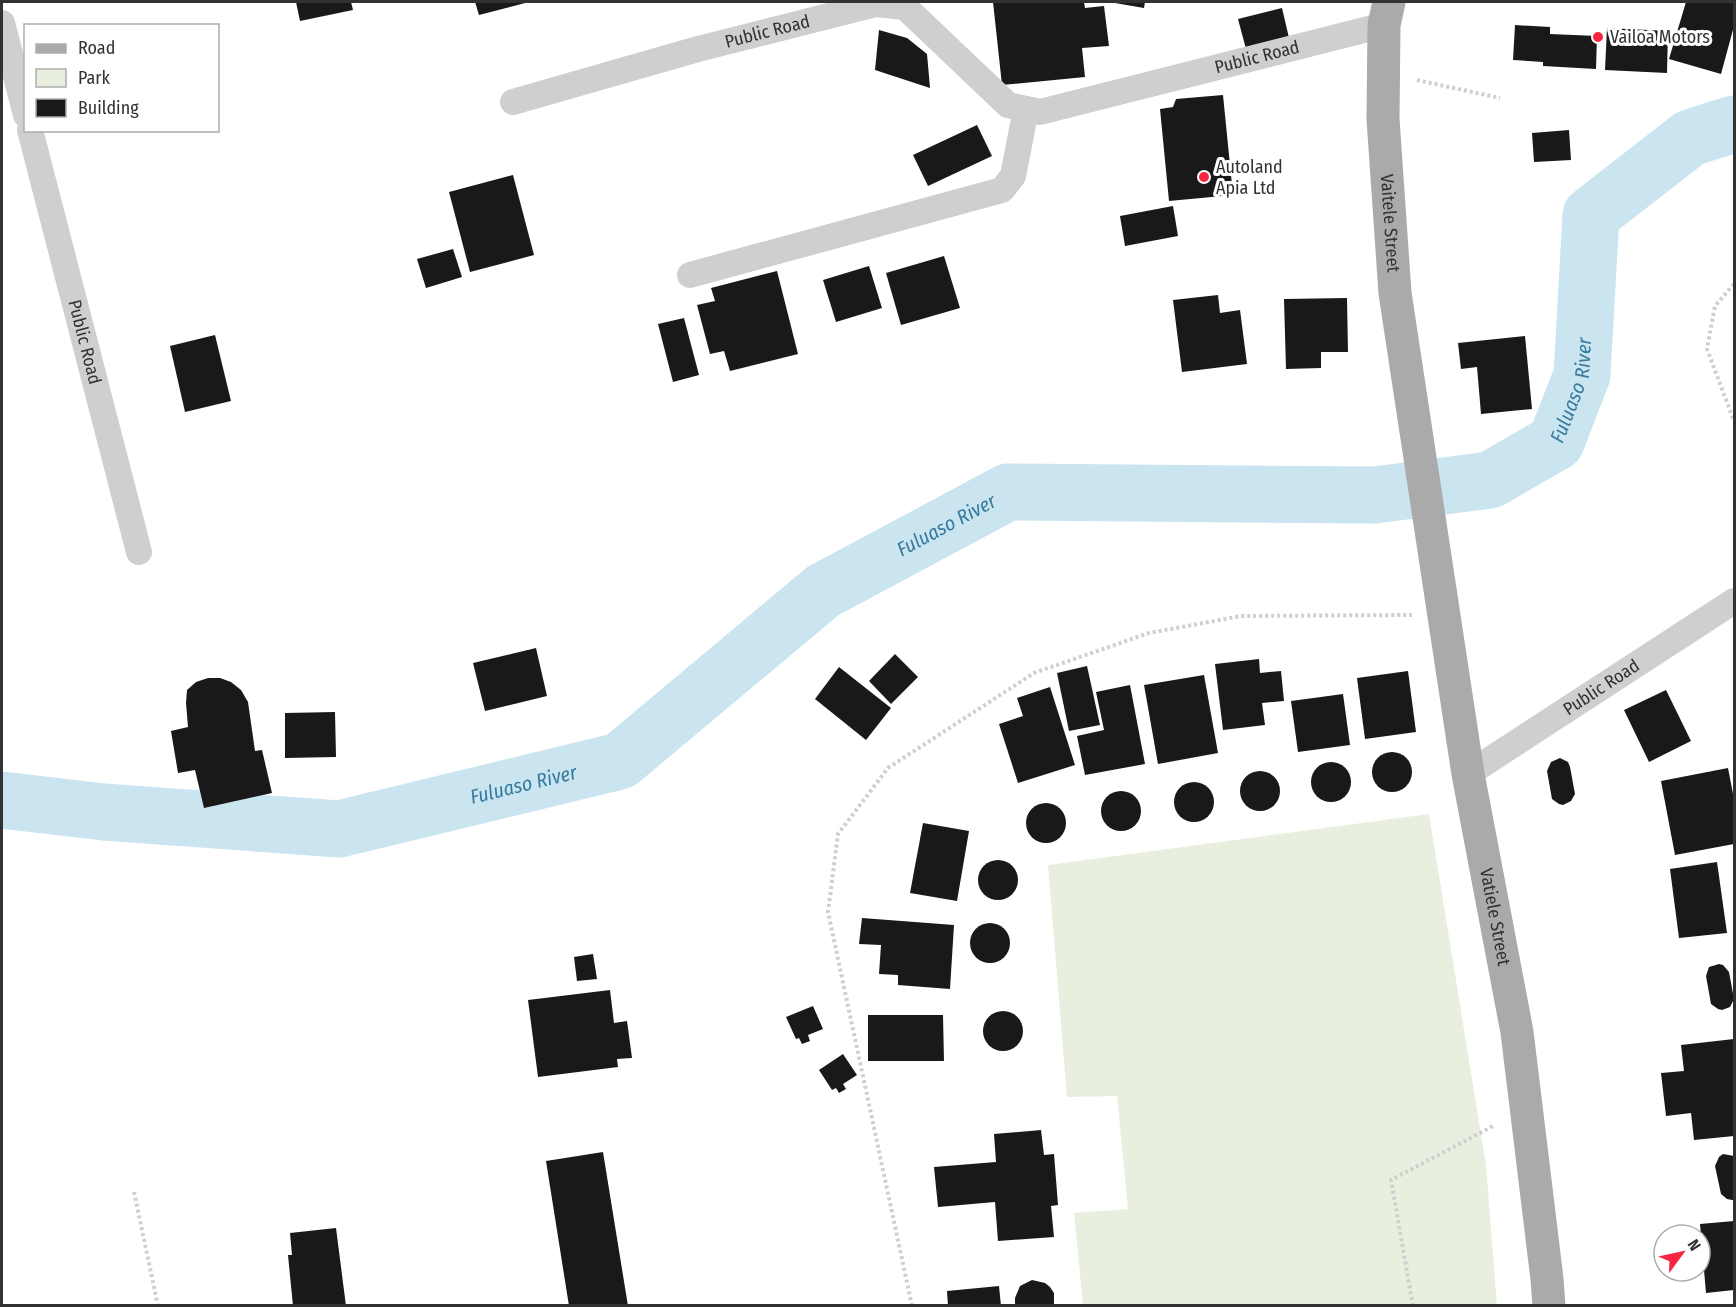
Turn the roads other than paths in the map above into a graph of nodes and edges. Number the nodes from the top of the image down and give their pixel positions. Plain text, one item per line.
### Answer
1 (1387, 13) edge
2 (2, 23) edge
3 (513, 102) dead end
4 (24, 107) edge
5 (1026, 109) junction
6 (31, 132) edge
7 (690, 275) dead end
8 (1430, 530) joint
9 (140, 552) dead end
10 (1734, 602) edge
11 (1468, 774) junction
12 (1549, 1305) edge

1 - 5 street, Public Road
1 - 8 main road, Vaitele Street
2 - 4 street
3 - 5 street, Public Road
5 - 7 street
6 - 9 street, Public Road
8 - 11 main road, Vatiele Street
10 - 11 street, Public Road
11 - 12 main road, Vatiele Street

